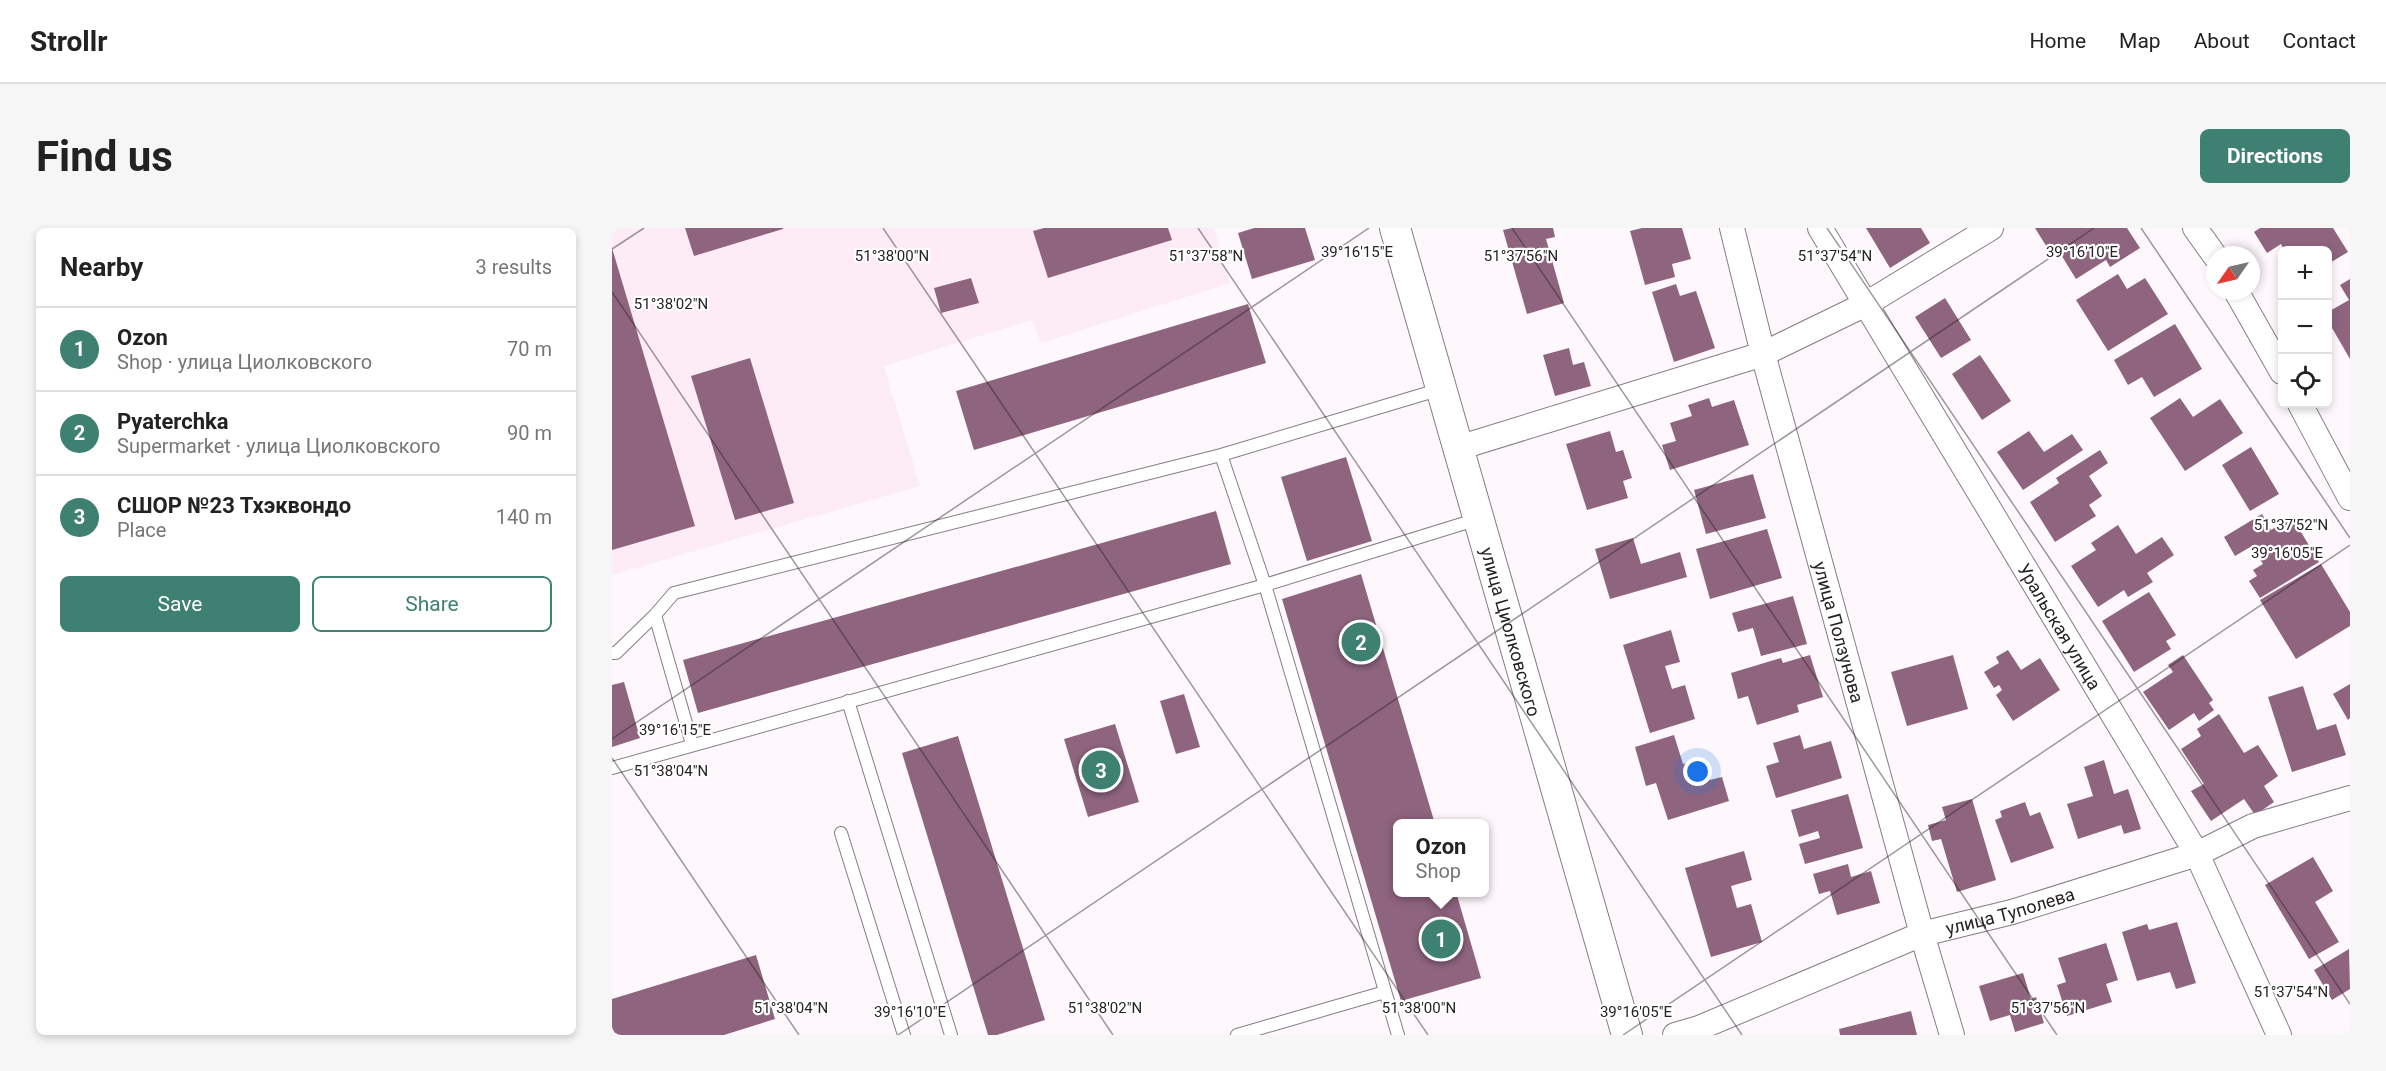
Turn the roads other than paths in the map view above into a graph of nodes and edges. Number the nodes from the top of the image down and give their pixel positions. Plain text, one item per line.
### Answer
1 (1395, 228) edge
2 (1732, 228) edge
3 (1820, 228) edge
4 (1991, 228) edge
5 (2195, 228) edge
6 (2208, 246) edge
7 (2241, 300) edge
8 (1866, 304) junction
9 (1762, 354) junction
10 (2278, 363) edge
11 (1441, 389) junction
12 (2302, 408) edge
13 (1458, 448) junction
14 (1221, 455) junction
15 (2350, 498) edge
16 (1478, 519) junction
17 (1265, 585) junction
18 (655, 615) junction
19 (612, 653) edge
20 (848, 701) junction
21 (692, 744) junction
22 (612, 768) edge
23 (2350, 798) edge
24 (841, 833) dead end
25 (2197, 854) junction
26 (1922, 934) junction
27 (1385, 992) junction
28 (904, 1035) edge
29 (951, 1035) edge
30 (1237, 1035) edge
31 (1398, 1035) edge
32 (1627, 1035) edge
33 (1675, 1035) edge
34 (1952, 1035) edge
35 (2279, 1035) edge

1 - 11 street, улица Циолковского
2 - 9 street, улица Ползунова
3 - 8 street, Уральская улица
4 - 8 street
5 - 6 street
7 - 10 street
8 - 9 street
8 - 25 street, Уральская улица
9 - 13 street
9 - 26 street, улица Ползунова
11 - 13 street, улица Циолковского
11 - 14 lane
12 - 15 street
13 - 16 street, улица Циолковского
14 - 17 lane
14 - 18 lane
16 - 17 lane
16 - 32 street, улица Циолковского
17 - 20 lane
17 - 27 lane
18 - 19 lane
18 - 21 lane
20 - 21 lane
20 - 29 lane
21 - 22 lane
23 - 25 street, улица Туполева
24 - 28 lane
25 - 26 street, улица Туполева
25 - 35 street, Уральская улица
26 - 33 street, улица Туполева
26 - 34 street, улица Ползунова
27 - 30 lane
27 - 31 lane

